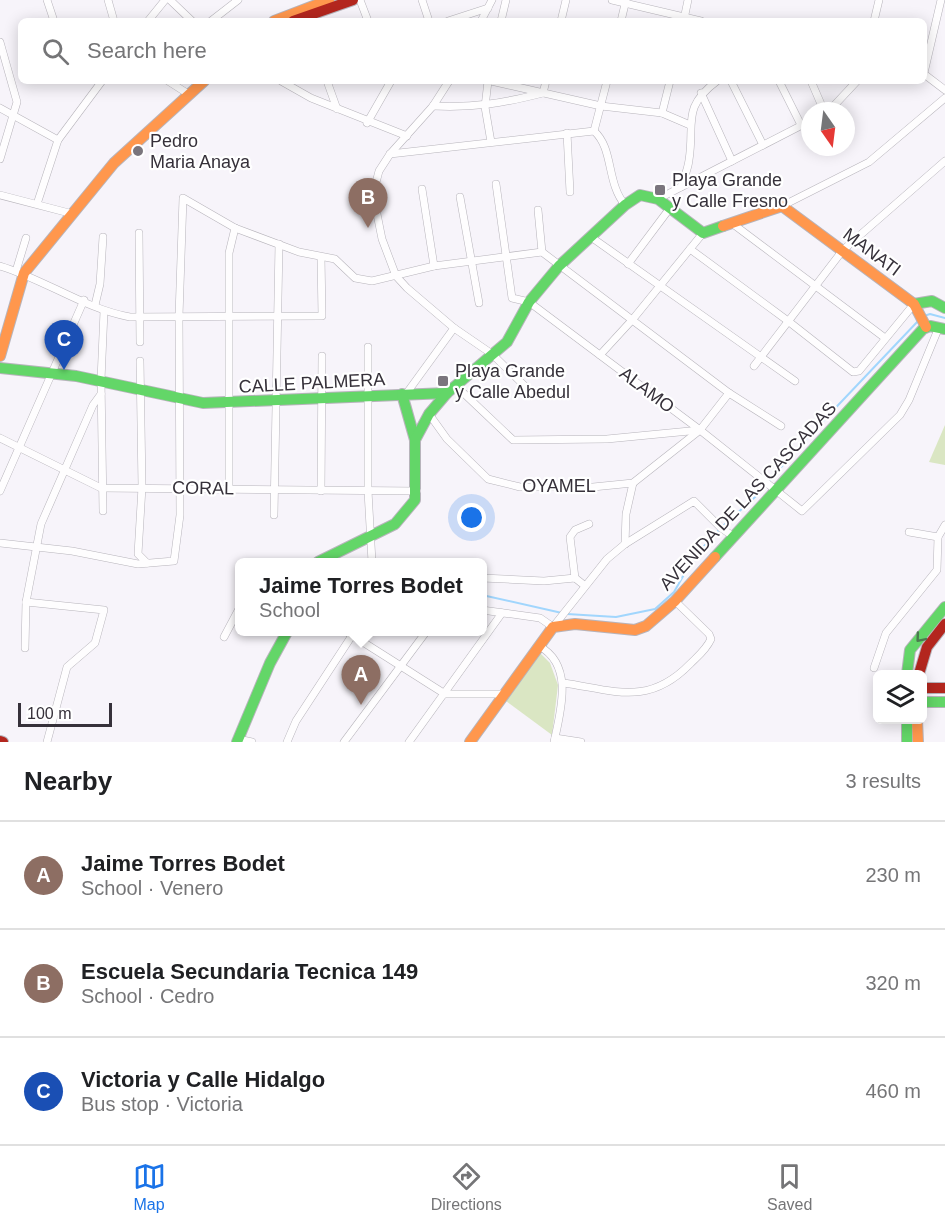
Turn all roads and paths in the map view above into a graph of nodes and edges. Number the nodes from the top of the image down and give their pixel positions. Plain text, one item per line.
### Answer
1 (47, 0) edge
2 (108, 0) edge
3 (165, 0) edge
4 (170, 0) edge
5 (238, 0) edge
6 (329, 0) edge
7 (353, 0) edge
8 (360, 0) edge
9 (422, 0) edge
10 (492, 0) edge
11 (506, 0) edge
12 (566, 0) edge
13 (612, 0) edge
14 (688, 0) edge
15 (879, 0) edge
16 (941, 0) edge
17 (626, 2) edge
18 (488, 8) junction
19 (305, 11) edge
20 (53, 18) edge
21 (113, 18) edge
22 (150, 18) edge
23 (189, 18) edge
24 (215, 18) edge
25 (283, 18) edge
26 (367, 18) edge
27 (428, 18) edge
28 (457, 18) edge
29 (483, 18) edge
30 (502, 18) edge
31 (562, 18) edge
32 (622, 18) edge
33 (681, 18) edge
34 (684, 18) edge
35 (875, 18) edge
36 (0, 42) edge
37 (927, 61) edge
38 (927, 76) edge
39 (100, 84) edge
40 (173, 84) edge
41 (201, 84) edge
42 (287, 84) edge
43 (328, 84) edge
44 (389, 84) edge
45 (447, 84) edge
46 (489, 84) edge
47 (503, 84) edge
48 (545, 84) edge
49 (606, 84) edge
50 (669, 84) edge
51 (713, 84) edge
52 (733, 84) edge
53 (780, 84) edge
54 (812, 84) edge
55 (854, 84) edge
56 (945, 90) edge
57 (543, 93) junction
58 (701, 93) junction
59 (190, 95) junction
60 (945, 98) edge
61 (822, 102) edge
62 (835, 102) edge
63 (433, 106) junction
64 (485, 106) junction
65 (601, 106) junction
66 (0, 108) edge
67 (337, 109) junction
68 (662, 113) junction
69 (14, 116) junction
70 (367, 123) junction
71 (690, 125) junction
72 (801, 125) joint
73 (594, 131) junction
74 (567, 133) junction
75 (407, 136) junction
76 (58, 140) junction
77 (492, 141) junction
78 (763, 144) junction
79 (390, 154) junction
80 (0, 159) edge
81 (732, 160) junction
82 (945, 161) edge
83 (496, 184) dead end
84 (681, 187) junction
85 (422, 189) dead end
86 (570, 192) dead end
87 (0, 195) edge
88 (460, 197) dead end
89 (658, 199) junction
90 (37, 204) junction
91 (625, 205) junction
92 (782, 206) junction
93 (670, 208) junction
94 (538, 210) dead end
95 (73, 214) junction
96 (733, 224) junction
97 (235, 228) junction
98 (139, 233) dead end
99 (703, 233) junction
100 (102, 237) dead end
101 (591, 237) junction
102 (26, 238) dead end
103 (279, 244) junction
104 (690, 249) junction
105 (843, 250) junction
106 (542, 252) junction
107 (505, 256) junction
108 (321, 257) junction
109 (469, 261) junction
110 (628, 264) junction
111 (0, 266) edge
112 (434, 266) junction
113 (559, 267) junction
114 (20, 272) junction
115 (396, 276) junction
116 (814, 286) junction
117 (659, 287) junction
118 (84, 300) junction
119 (529, 302) junction
120 (479, 303) dead end
121 (914, 304) junction
122 (95, 305) junction
123 (945, 308) edge
124 (104, 311) junction
125 (179, 316) junction
126 (229, 316) junction
127 (140, 317) junction
128 (276, 318) junction
129 (633, 319) junction
130 (788, 321) junction
131 (926, 327) junction
132 (454, 328) junction
133 (942, 328) edge
134 (3, 335) edge
135 (885, 338) junction
136 (140, 342) dead end
137 (368, 347) dead end
138 (492, 354) junction
139 (600, 355) junction
140 (0, 356) edge
141 (322, 356) dead end
142 (762, 356) junction
143 (140, 361) dead end
144 (754, 366) dead end
145 (0, 368) edge
146 (51, 373) junction
147 (101, 380) junction
148 (795, 381) dead end
149 (140, 388) junction
150 (451, 389) junction
151 (530, 391) dead end
152 (729, 393) junction
153 (101, 394) junction
154 (404, 394) junction
155 (369, 396) junction
156 (323, 398) junction
157 (179, 399) junction
158 (276, 401) junction
159 (228, 404) junction
160 (429, 414) junction
161 (781, 426) dead end
162 (700, 430) junction
163 (0, 438) edge
164 (415, 440) junction
165 (18, 447) junction
166 (65, 472) junction
167 (633, 483) junction
168 (142, 487) junction
169 (101, 488) junction
170 (180, 488) junction
171 (229, 489) junction
172 (274, 489) junction
173 (417, 490) junction
174 (0, 491) edge
175 (321, 491) junction
176 (368, 492) junction
177 (776, 492) junction
178 (103, 511) dead end
179 (274, 515) dead end
180 (589, 524) dead end
181 (945, 525) edge
182 (909, 532) dead end
183 (733, 536) junction
184 (938, 537) junction
185 (371, 538) junction
186 (0, 543) edge
187 (626, 544) junction
188 (36, 548) junction
189 (327, 558) edge
190 (372, 558) edge
191 (147, 563) junction
192 (937, 570) junction
193 (945, 575) edge
194 (487, 578) edge
195 (575, 578) junction
196 (584, 585) junction
197 (675, 600) junction
198 (26, 602) junction
199 (945, 607) edge
200 (487, 611) edge
201 (502, 613) junction
202 (235, 616) edge
203 (556, 624) junction
204 (945, 624) edge
205 (487, 634) edge
206 (285, 636) edge
207 (349, 636) edge
208 (355, 636) edge
209 (423, 636) edge
210 (486, 636) edge
211 (224, 637) dead end
212 (539, 646) junction
213 (25, 648) dead end
214 (401, 667) junction
215 (874, 669) dead end
216 (908, 670) edge
217 (920, 670) edge
218 (564, 683) junction
219 (927, 688) edge
220 (945, 688) edge
221 (445, 693) junction
222 (504, 694) junction
223 (927, 702) edge
224 (945, 702) edge
225 (907, 724) edge
226 (917, 724) edge
227 (238, 740) edge
228 (555, 740) edge
229 (47, 742) edge
230 (252, 742) edge
231 (287, 742) edge
232 (344, 742) edge
233 (408, 742) edge
234 (470, 742) edge
235 (581, 742) edge
236 (907, 742) edge
237 (918, 742) edge

1 - 20 street
2 - 21 street
3 - 22 street
4 - 23 street
5 - 24 street
6 - 19 street
7 - 19 street
8 - 26 street
9 - 27 street
10 - 18 street
11 - 30 street
12 - 31 street
13 - 17 street
14 - 34 street
15 - 35 street
16 - 37 street
17 - 32 street
17 - 33 street
18 - 28 street
18 - 29 street
19 - 25 street
36 - 69 street
38 - 56 street
39 - 76 street
40 - 59 street
41 - 59 street
42 - 67 street
43 - 67 street
44 - 70 street
45 - 63 street
46 - 64 street
47 - 57 street
48 - 57 street
49 - 65 street
50 - 68 street
51 - 58 street
52 - 78 street
53 - 72 street
54 - 61 street
55 - 62 street
57 - 64 street
57 - 65 street
58 - 71 street
58 - 81 street
59 - 95 street
60 - 92 street
63 - 64 street
63 - 75 street
64 - 77 street
65 - 68 street
65 - 73 street
66 - 69 street
67 - 70 street
68 - 71 street
69 - 76 street
69 - 80 street
70 - 75 street
71 - 84 street
72 - 78 street
73 - 74 street
73 - 91 street
74 - 77 street
74 - 86 street
75 - 79 street
76 - 90 street
77 - 79 street
78 - 81 street
79 - 115 street
81 - 84 street
82 - 105 street
83 - 107 street
84 - 89 street
85 - 112 street
87 - 90 street
88 - 109 street
89 - 91 street
89 - 93 street
90 - 95 street
91 - 101 street
92 - 96 street
92 - 105 street, MANATI
93 - 99 street
93 - 110 street
94 - 106 street
95 - 114 street
96 - 99 street
96 - 116 street
97 - 103 street
97 - 125 street
97 - 126 street
98 - 127 street
99 - 104 street
100 - 122 street
101 - 110 street
101 - 113 street
102 - 114 street
103 - 108 street
103 - 128 street
104 - 117 street
104 - 130 street
105 - 116 street
105 - 121 street, MANATI
106 - 107 street
106 - 113 street
107 - 109 street
107 - 119 street, ALAMO
108 - 115 street
108 - 128 street
109 - 112 street
109 - 120 street
110 - 117 street
111 - 114 street
112 - 115 street
113 - 119 street
113 - 129 street
114 - 118 street
114 - 134 street
115 - 132 street
116 - 130 street
116 - 135 street
117 - 129 street
117 - 142 street
118 - 122 street
118 - 146 street
119 - 138 street
119 - 139 street, ALAMO
121 - 123 street
121 - 131 street
121 - 135 street
122 - 124 street
124 - 127 street
124 - 147 street
125 - 126 street
125 - 127 street
125 - 157 street
126 - 128 street
126 - 159 street
127 - 136 street
128 - 158 street
129 - 139 street
129 - 152 street
130 - 135 street
130 - 142 street
131 - 133 street
131 - 177 street, AVENIDA DE LAS CASCADAS
132 - 138 street
132 - 154 street
133 - 177 street, ALAMO
134 - 140 street
137 - 155 street
138 - 150 street
138 - 151 street
139 - 162 street, ALAMO
141 - 156 street
142 - 144 street
142 - 148 street
143 - 149 street
145 - 146 street, CALLE PALMERA
146 - 147 street, CALLE PALMERA
146 - 165 street
147 - 149 street, CALLE PALMERA
147 - 153 street
149 - 157 street, CALLE PALMERA
149 - 168 street
150 - 154 street, CALLE PALMERA
150 - 160 street
150 - 162 street
152 - 161 street
152 - 162 street
153 - 166 street
153 - 169 street
154 - 155 street, CALLE PALMERA
154 - 164 street
155 - 156 street, CALLE PALMERA
155 - 176 street
156 - 158 street, CALLE PALMERA
156 - 175 street
157 - 159 street, CALLE PALMERA
157 - 170 street
158 - 159 street, CALLE PALMERA
158 - 172 street
159 - 171 street
160 - 164 street
160 - 167 street, OYAMEL
162 - 167 street
162 - 177 street, ALAMO
163 - 165 street, CORAL
164 - 173 street
165 - 166 street, CORAL
165 - 174 street
166 - 169 street, CORAL
166 - 188 street
167 - 187 street
168 - 169 street, CORAL
168 - 170 street, CORAL
168 - 191 street
169 - 178 street
170 - 171 street, CORAL
170 - 191 street
171 - 172 street, CORAL
172 - 175 street, CORAL
172 - 179 street
173 - 176 street, CORAL
173 - 185 street
175 - 176 street, CORAL
176 - 185 street
177 - 183 street, AVENIDA DE LAS CASCADAS
180 - 195 street
181 - 184 street
182 - 184 street
183 - 187 street
183 - 197 street, AVENIDA DE LAS CASCADAS
184 - 192 street
185 - 189 street
185 - 190 street
186 - 188 street
187 - 196 street
188 - 191 street
188 - 198 street
192 - 193 street
192 - 215 street
194 - 195 street
195 - 196 street
196 - 203 street
197 - 203 street, AVENIDA DE LAS CASCADAS
197 - 218 street
198 - 213 street
198 - 229 street
199 -> 216 street
200 - 201 street
201 - 203 street
201 - 205 street
202 - 211 street
203 - 212 street
204 - 217 street
206 - 227 street
207 - 231 street
208 - 214 street
209 - 214 street
210 - 221 street
212 - 218 street
212 - 222 street
214 - 221 street
214 - 232 street
218 - 228 street
219 - 220 street
221 - 222 street
221 - 233 street
222 - 234 street
223 - 224 street
225 - 236 street
226 - 237 street
227 - 230 street
228 - 235 street

